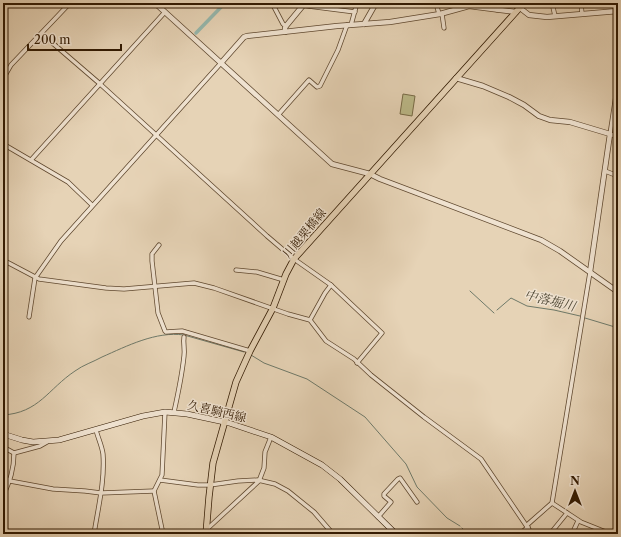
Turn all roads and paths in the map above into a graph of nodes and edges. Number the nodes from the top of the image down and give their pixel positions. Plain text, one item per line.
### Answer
1 (70, 3) edge
2 (155, 3) edge
3 (272, 3) edge
4 (284, 3) edge
5 (357, 3) edge
6 (376, 3) edge
7 (436, 3) edge
8 (497, 3) edge
9 (552, 3) edge
10 (581, 3) edge
11 (304, 4) edge
12 (481, 5) edge
13 (520, 8) edge
14 (497, 10) junction
15 (618, 11) edge
16 (164, 12) junction
17 (355, 12) junction
18 (441, 14) junction
19 (582, 14) junction
20 (555, 16) junction
21 (364, 24) junction
22 (349, 25) junction
23 (286, 26) junction
24 (444, 28) dead end
25 (285, 32) junction
26 (42, 34) junction
27 (221, 63) junction
28 (3, 78) edge
29 (456, 78) junction
30 (618, 82) edge
31 (99, 83) junction
32 (617, 91) edge
33 (616, 101) edge
34 (278, 115) junction
35 (610, 134) junction
36 (156, 135) junction
37 (618, 137) edge
38 (3, 144) edge
39 (31, 160) junction
40 (605, 170) junction
41 (370, 174) junction
42 (618, 176) edge
43 (92, 205) junction
44 (159, 245) dead end
45 (3, 260) edge
46 (294, 260) junction
47 (236, 270) dead end
48 (590, 272) junction
49 (35, 278) junction
50 (284, 280) junction
51 (331, 285) junction
52 (155, 286) junction
53 (618, 292) edge
54 (273, 308) junction
55 (29, 317) dead end
56 (310, 320) junction
57 (184, 337) dead end
58 (250, 351) junction
59 (357, 363) junction
60 (165, 412) junction
61 (174, 412) junction
62 (226, 422) junction
63 (96, 430) junction
64 (3, 434) edge
65 (271, 437) junction
66 (47, 442) junction
67 (3, 446) edge
68 (14, 453) junction
69 (3, 477) edge
70 (160, 480) junction
71 (10, 481) junction
72 (259, 481) junction
73 (210, 485) junction
74 (154, 491) junction
75 (101, 494) junction
76 (3, 496) edge
77 (417, 502) dead end
78 (552, 502) junction
79 (567, 513) junction
80 (378, 517) junction
81 (578, 521) junction
82 (527, 526) junction
83 (598, 530) junction
84 (206, 532) edge
85 (94, 534) edge
86 (163, 534) edge
87 (200, 534) edge
88 (333, 534) edge
89 (396, 534) edge
90 (520, 534) edge
91 (532, 534) edge
92 (550, 534) edge
93 (572, 534) edge
94 (596, 534) edge
95 (611, 534) edge

1 - 26 street
2 - 16 street
3 - 23 street
4 - 11 street
5 - 17 street
6 - 21 street
7 - 18 street
8 - 14 street
9 - 20 street
10 - 19 street
11 - 17 street
11 - 23 street
12 - 14 street
12 - 18 street
13 - 14 street
13 - 20 street
13 - 29 main road, 川越栗橋線
15 - 19 street
16 - 27 street
16 - 31 street
17 - 22 street
18 - 21 street
18 - 24 street
19 - 20 street
21 - 22 street
22 - 25 street
22 - 34 street
23 - 25 street
25 - 27 street
26 - 28 street
26 - 31 street
27 - 34 street
27 - 36 street
29 - 35 street
29 - 41 main road, 川越栗橋線
30 - 32 street
31 - 36 street
31 - 39 street
32 - 33 street
33 - 35 street
34 - 41 street
35 - 37 street
35 - 40 street
36 - 43 street
36 - 46 street
38 - 39 street
39 - 43 street
40 - 42 street
40 - 48 street
41 - 46 main road, 川越栗橋線
41 - 48 street
43 - 49 street
44 - 52 street
45 - 49 street
46 - 50 main road, 川越栗橋線
46 - 51 street
47 - 50 street
48 - 53 street
48 - 78 street
49 - 52 street
49 - 55 street
50 - 54 main road, 川越栗橋線
51 - 56 street
51 - 59 street
52 - 54 street
52 - 58 street
54 - 56 street
54 - 58 main road, 川越栗橋線
56 - 59 street
57 - 61 street
58 - 62 main road, 川越栗橋線
59 - 82 street
60 - 61 main road, 久喜騎西線
60 - 63 main road, 久喜騎西線
60 - 70 street
61 - 62 main road, 久喜騎西線
62 - 65 main road, 久喜騎西線
62 - 73 main road, 川越栗橋線
63 - 66 main road, 久喜騎西線
63 - 75 street
64 - 66 main road, 久喜騎西線
65 - 72 street
65 - 80 main road, 久喜騎西線
66 - 68 street
67 - 68 street
68 - 71 street
69 - 71 street
70 - 73 street
70 - 74 street
71 - 75 street
71 - 76 street
72 - 73 street
72 - 84 street
72 - 88 street
73 - 84 main road, 川越栗橋線
74 - 75 street
74 - 86 street
75 - 85 street
77 - 80 street
78 - 79 street
78 - 82 street
79 - 81 street
79 - 92 street
80 - 89 main road, 久喜騎西線
81 - 83 street
81 - 93 street
82 - 90 street
82 - 91 street
83 - 94 street
83 - 95 street
84 - 87 street

